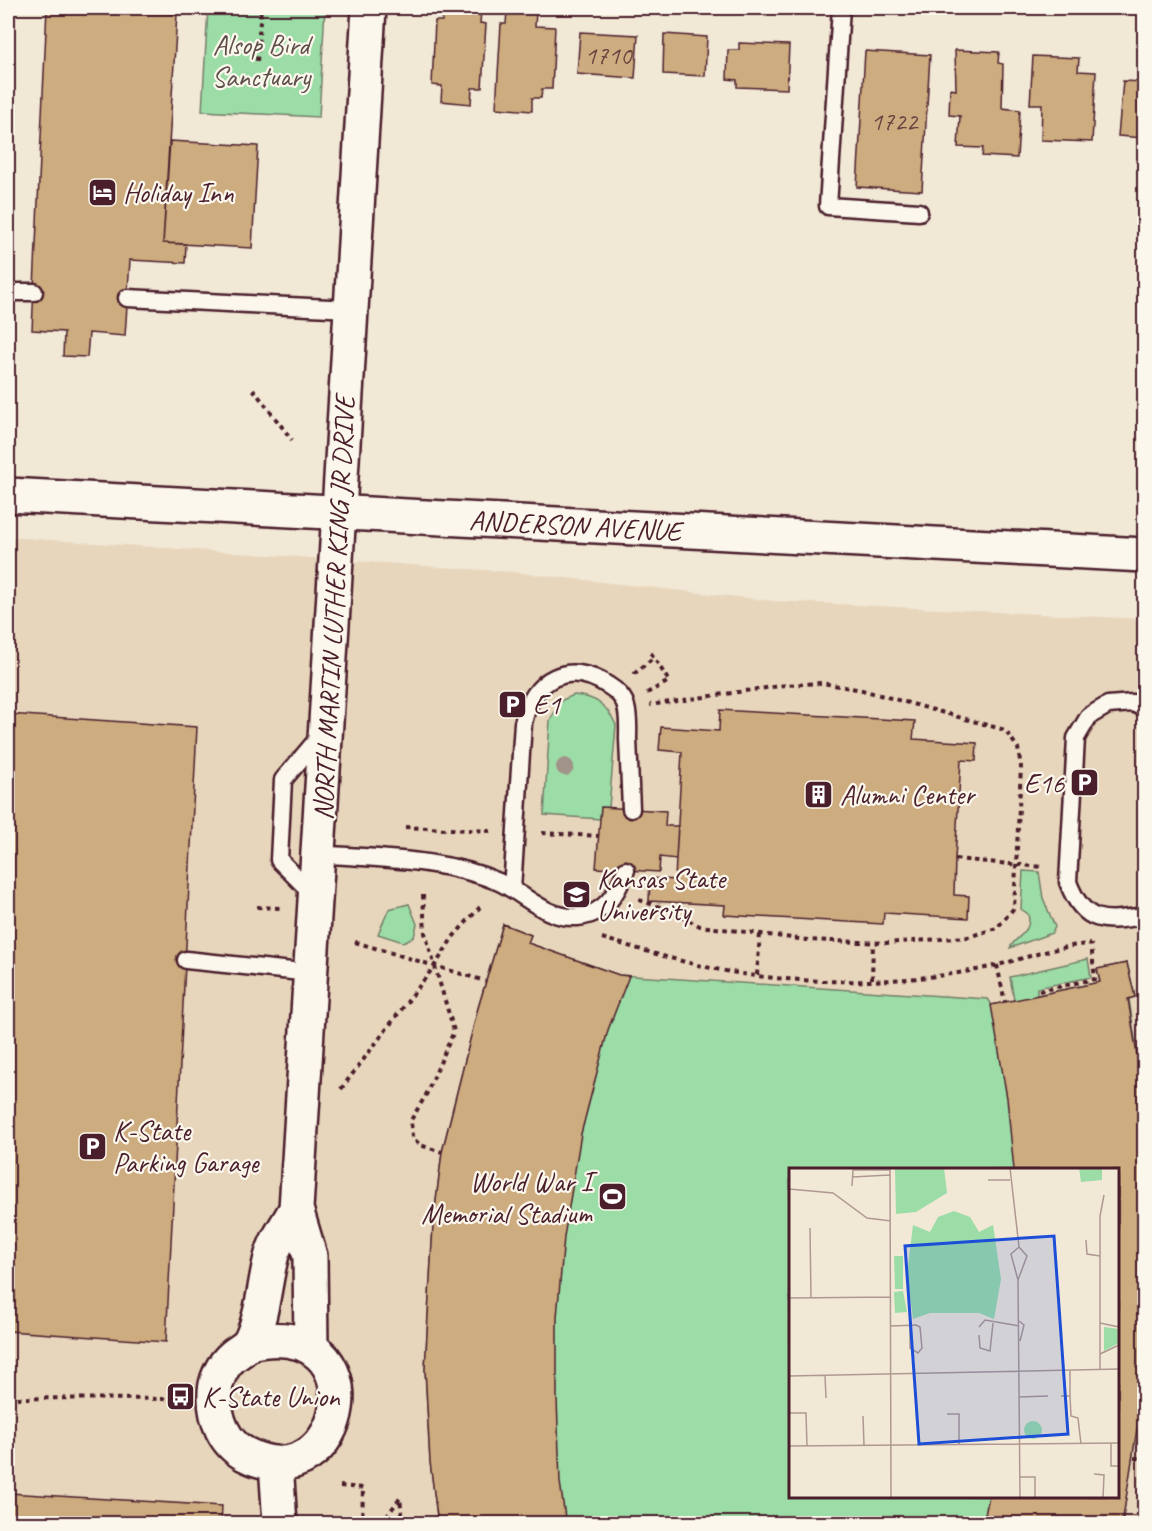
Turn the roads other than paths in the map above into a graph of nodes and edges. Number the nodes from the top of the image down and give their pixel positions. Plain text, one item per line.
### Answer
1 (369, 8) edge
2 (841, 8) edge
3 (919, 213) dead end
4 (8, 292) edge
5 (34, 292) dead end
6 (127, 298) dead end
7 (351, 309) junction
8 (8, 495) edge
9 (339, 512) junction
10 (1144, 555) edge
11 (1144, 708) edge
12 (326, 730) junction
13 (631, 809) dead end
14 (318, 854) junction
15 (626, 870) dead end
16 (512, 889) junction
17 (316, 897) junction
18 (1144, 916) edge
19 (186, 960) dead end
20 (311, 972) junction
21 (296, 1209) junction
22 (263, 1341) junction
23 (310, 1348) junction
24 (276, 1463) junction
25 (280, 1524) edge

1 - 7 street, NORTH MARTIN LUTHER KING JR DRIVE
2 - 3 lane
4 - 5 lane
6 - 7 lane
7 - 9 street, NORTH MARTIN LUTHER KING JR DRIVE
8 - 9 street, ANDERSON AVENUE
9 - 10 street, ANDERSON AVENUE
9 - 12 street, NORTH MARTIN LUTHER KING JR DRIVE
11 - 18 lane
12 - 14 street, NORTH MARTIN LUTHER KING JR DRIVE
12 - 17 lane
13 - 16 lane
14 - 16 lane
14 - 17 street, NORTH MARTIN LUTHER KING JR DRIVE
15 - 16 lane
17 - 20 street, NORTH MARTIN LUTHER KING JR DRIVE
19 - 20 lane
20 - 21 street, NORTH MARTIN LUTHER KING JR DRIVE
21 - 22 street, NORTH MARTIN LUTHER KING JR DRIVE
21 - 23 street, NORTH MARTIN LUTHER KING JR DRIVE
22 - 23 street
22 - 24 street
23 - 24 street
24 - 25 street

